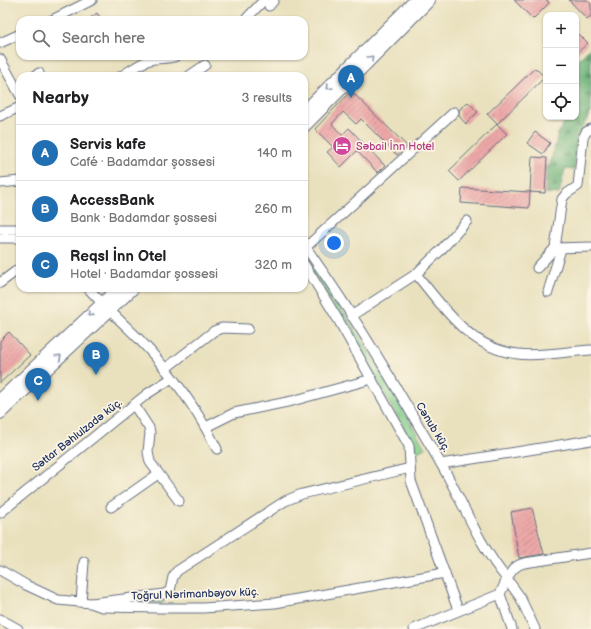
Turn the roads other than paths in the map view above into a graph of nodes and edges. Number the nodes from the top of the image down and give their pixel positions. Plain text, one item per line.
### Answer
1 (92, 0) edge
2 (416, 0) edge
3 (429, 0) edge
4 (269, 2) edge
5 (60, 16) edge
6 (250, 16) edge
7 (16, 36) edge
8 (0, 42) edge
9 (0, 59) edge
10 (149, 60) edge
11 (205, 65) dead end
12 (128, 72) edge
13 (195, 72) edge
14 (16, 82) edge
15 (308, 108) edge
16 (16, 109) edge
17 (454, 112) dead end
18 (0, 116) edge
19 (308, 122) edge
20 (591, 129) edge
21 (0, 182) edge
22 (16, 182) edge
23 (467, 221) dead end
24 (0, 229) edge
25 (16, 229) edge
26 (0, 238) edge
27 (16, 238) edge
28 (308, 243) edge
29 (591, 247) edge
30 (558, 248) junction
31 (308, 251) edge
32 (537, 268) dead end
33 (16, 271) edge
34 (308, 271) edge
35 (416, 274) junction
36 (0, 283) edge
37 (92, 292) edge
38 (115, 292) edge
39 (127, 292) edge
40 (548, 292) dead end
41 (105, 307) junction
42 (351, 316) junction
43 (248, 329) dead end
44 (591, 350) edge
45 (165, 369) junction
46 (172, 378) junction
47 (372, 379) junction
48 (0, 400) edge
49 (134, 405) junction
50 (0, 413) edge
51 (206, 427) junction
52 (591, 440) edge
53 (217, 449) dead end
54 (441, 464) junction
55 (410, 468) junction
56 (158, 474) junction
57 (179, 501) dead end
58 (111, 507) dead end
59 (0, 513) edge
60 (591, 553) edge
61 (84, 562) dead end
62 (0, 570) edge
63 (444, 573) junction
64 (507, 579) junction
65 (500, 594) junction
66 (81, 602) junction
67 (91, 603) junction
68 (458, 610) junction
69 (0, 619) edge
70 (18, 629) edge
71 (414, 629) edge
72 (512, 629) edge
73 (535, 629) edge

1 - 5 street
2 -> 15 main road
19 -> 3 main road
4 - 6 street
7 - 8 street
9 - 14 street
10 - 12 street
11 - 13 street
16 - 18 street
17 - 28 street
20 - 30 street
21 - 22 street
23 - 35 street
24 - 25 street
26 - 27 street
29 - 30 street
30 - 32 street
30 - 40 street
31 - 42 street, Cənub küç.
33 - 36 street
34 - 47 street
35 - 42 street
35 - 44 street
37 - 41 street
38 - 41 main road
39 - 41 main road
41 - 45 street
41 -> 48 main road
50 -> 41 main road
42 - 54 street, Cənub küç.
43 - 45 street
45 - 46 street
46 - 49 street, Səttar Bəhlulzadə küç.
46 - 51 street
47 - 51 street
47 - 55 street
49 - 56 street
49 - 59 street, Səttar Bəhlulzadə küç.
51 - 53 street
52 - 54 street
54 - 64 street, Cənub küç.
55 - 63 street
55 - 67 street
56 - 57 street
56 - 58 street
60 - 64 street
61 - 66 street
62 - 66 street, Toğrul Nərimanbəyov küç.
63 - 67 street, Toğrul Nərimanbəyov küç.
63 - 68 street
64 - 65 street
64 - 73 street, Cənub küç.
65 - 68 street
65 - 72 street
66 - 67 street, Toğrul Nərimanbəyov küç.
68 - 71 street
69 - 70 street

